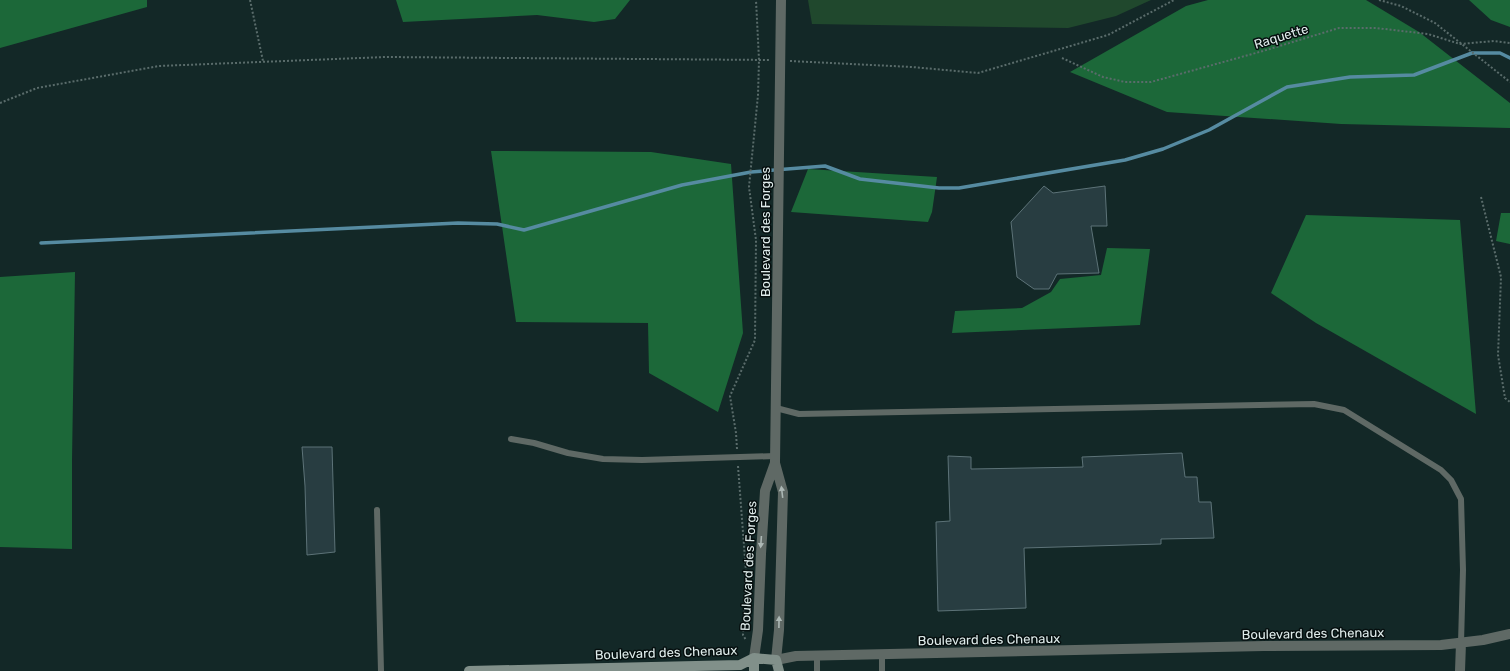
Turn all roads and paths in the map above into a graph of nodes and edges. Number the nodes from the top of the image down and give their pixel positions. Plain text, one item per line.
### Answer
1 (250, 0) edge
2 (756, 0) edge
3 (781, 0) edge
4 (1174, 0) edge
5 (1379, 0) edge
6 (1510, 43) edge
7 (1062, 58) dead end
8 (759, 60) junction
9 (780, 60) junction
10 (264, 62) junction
11 (1510, 82) edge
12 (0, 103) edge
13 (1481, 197) dead end
14 (1510, 402) edge
15 (776, 408) junction
16 (511, 439) dead end
17 (738, 457) junction
18 (775, 460) junction
19 (377, 510) dead end
20 (1510, 634) edge
21 (746, 641) dead end
22 (1461, 644) junction
23 (882, 654) junction
24 (817, 656) junction
25 (754, 658) junction
26 (776, 660) junction
27 (706, 668) edge
28 (614, 669) edge
29 (382, 671) edge
30 (469, 671) edge
31 (754, 671) edge
32 (779, 671) edge
33 (817, 671) edge
34 (882, 671) edge
35 (1460, 671) edge

1 - 10 path
2 - 8 path
3 - 9 street, Boulevard des Forges
4 - 9 path
5 - 11 path
6 - 7 path, Raquette
8 - 9 path
8 - 10 path
8 - 17 path
9 - 15 street, Boulevard des Forges
10 - 12 path
13 - 14 path
15 - 18 street, Boulevard des Forges
15 - 22 lane
16 - 17 lane
17 - 18 lane
17 - 21 path
18 -> 25 street, Boulevard des Forges
26 -> 18 street, Boulevard des Forges
19 - 29 lane
20 - 22 street, Boulevard des Chenaux
22 - 23 street, Boulevard des Chenaux
22 - 35 street
23 - 24 street, Boulevard des Chenaux
23 - 34 lane
24 - 26 street, Boulevard des Chenaux
24 - 33 lane
25 - 26 main road, Boulevard des Chenaux
25 - 27 main road, Boulevard des Chenaux
25 - 31 main road, Boulevard des Forges
26 - 32 main road, Boulevard des Forges
27 - 28 main road, Boulevard des Chenaux
28 - 30 main road, Boulevard des Chenaux

